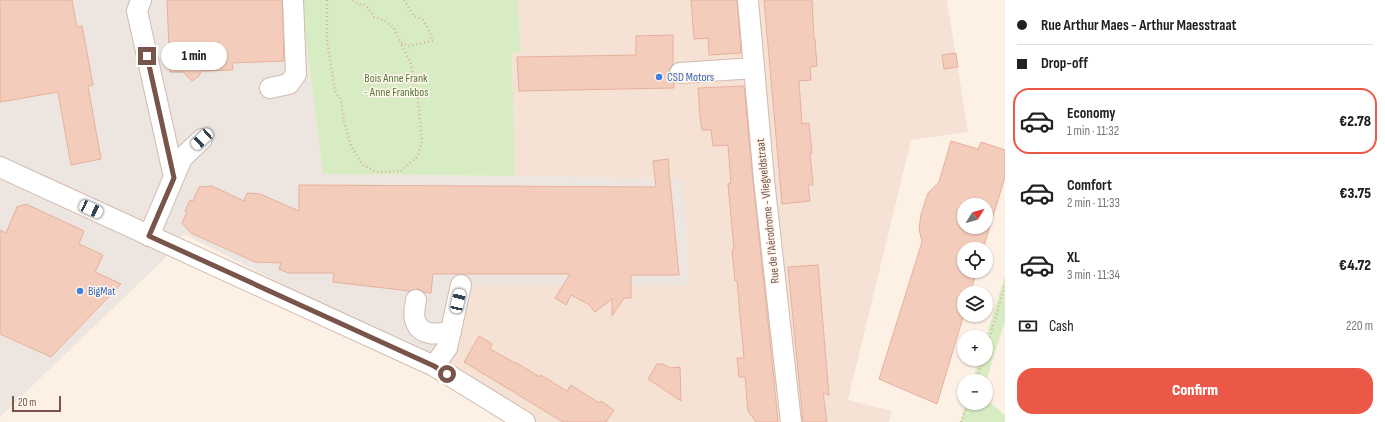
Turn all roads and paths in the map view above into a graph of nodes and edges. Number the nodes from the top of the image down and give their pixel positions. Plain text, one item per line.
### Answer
1 (142, 0) edge
2 (293, 0) edge
3 (327, 0) edge
4 (353, 0) edge
5 (404, 0) edge
6 (748, 0) edge
7 (400, 42) junction
8 (754, 68) junction
9 (680, 73) dead end
10 (270, 88) dead end
11 (202, 139) dead end
12 (0, 168) edge
13 (174, 178) junction
14 (149, 236) junction
15 (461, 285) dead end
16 (1005, 286) edge
17 (416, 300) dead end
18 (992, 330) edge
19 (451, 332) junction
20 (434, 366) junction
21 (965, 410) edge
22 (526, 422) edge
23 (791, 422) edge
24 (961, 422) edge

1 - 13 street
2 - 10 street
3 - 7 path
4 - 7 path
5 - 7 path
6 - 8 street, Rue de l'Aérodrome - Vliegveldstraat
8 - 9 street
8 - 23 street, Rue de l'Aérodrome - Vliegveldstraat
11 - 13 street
12 - 14 street
13 - 14 street
14 - 20 street
15 - 19 street
16 - 18 path
17 - 19 street
19 - 20 street
20 - 22 street
21 - 24 path

